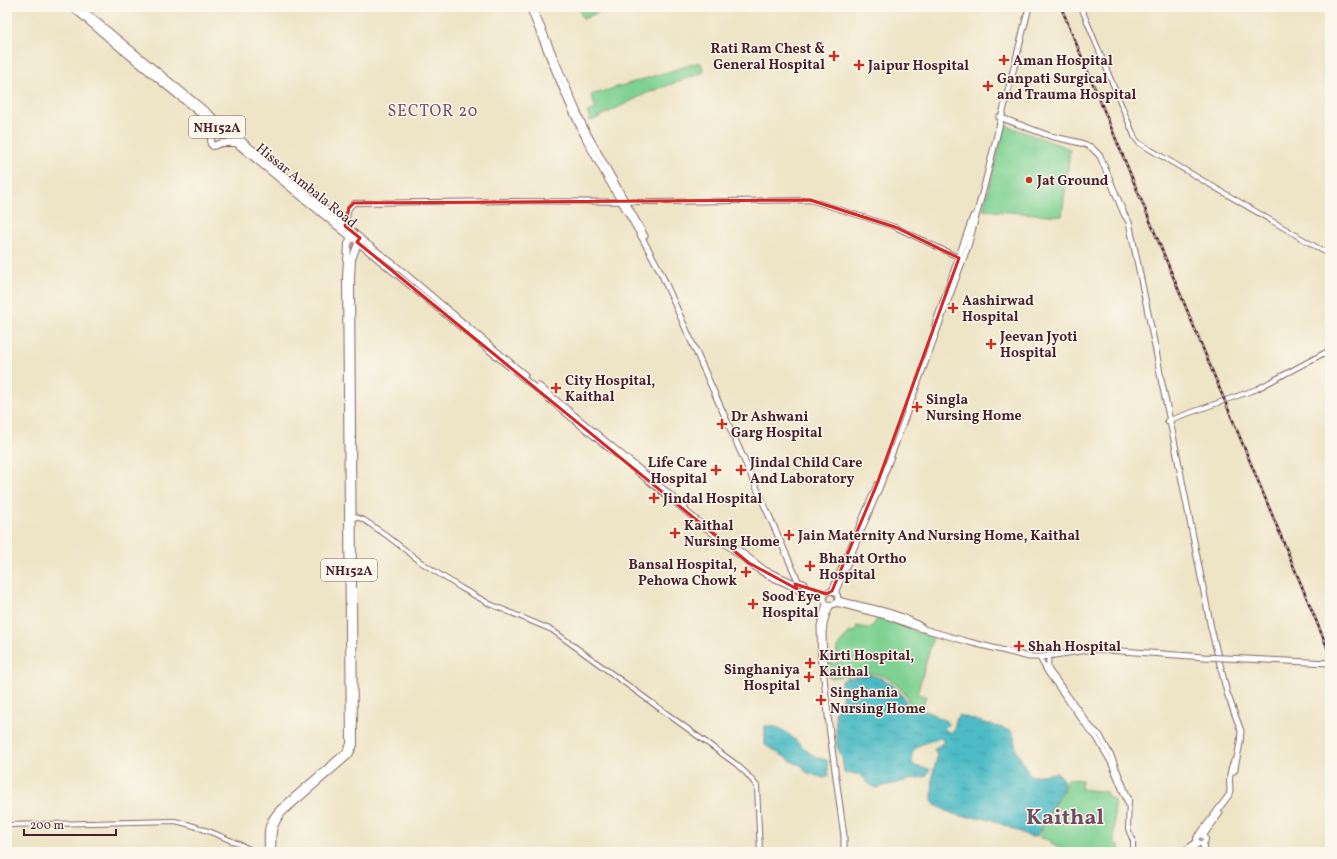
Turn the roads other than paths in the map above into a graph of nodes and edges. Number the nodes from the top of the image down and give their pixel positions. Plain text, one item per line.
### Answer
1 (529, 7) edge
2 (533, 7) edge
3 (1026, 7) edge
4 (1029, 7) edge
5 (1081, 7) edge
6 (78, 8) edge
7 (1000, 118) junction
8 (208, 119) junction
9 (237, 143) junction
10 (623, 201) junction
11 (344, 228) junction
12 (351, 234) junction
13 (359, 240) junction
14 (1330, 254) edge
15 (961, 258) junction
16 (1330, 350) edge
17 (1168, 420) junction
18 (351, 517) junction
19 (801, 586) junction
20 (834, 592) junction
21 (830, 601) junction
22 (1048, 656) junction
23 (1039, 657) junction
24 (1330, 663) edge
25 (1128, 804) junction
26 (7, 825) edge
27 (1201, 835) junction
28 (1200, 843) junction
29 (256, 852) edge
30 (268, 852) edge
31 (272, 852) edge
32 (760, 852) edge
33 (844, 852) edge
34 (1133, 852) edge
35 (1182, 852) edge
36 (1188, 852) edge
37 (1204, 852) edge

1 - 10 main road
2 - 10 main road
3 - 7 main road
4 - 7 main road
5 - 14 street
6 - 8 highway, Hissar Ambala Road / NH152A
6 - 11 highway, Hissar Ambala Road / NH152A
7 - 15 main road
7 - 17 main road
8 - 9 highway, Hissar Ambala Road / NH152A
8 - 9 highway
9 - 11 highway, Hissar Ambala Road / NH152A
10 - 11 street
10 - 15 street
10 - 19 main road
11 - 12 highway, Hissar Ambala Road / NH152A
12 - 13 highway, Hissar Ambala Road / NH152A
12 - 18 highway, NH152A
13 - 18 highway, NH152A
13 - 19 main road, Hissar Ambala Road
15 - 20 main road
16 - 17 street
17 - 27 main road
18 - 30 highway, NH152A
18 - 31 highway, NH152A
18 - 32 street
19 - 21 main road, Hissar Ambala Road
20 - 21 main road
20 - 21 main road
21 - 23 main road, Hissar Ambala Road
21 - 33 main road
22 - 23 main road, Hissar Ambala Road
22 - 24 main road, Hissar Ambala Road, bridge
22 - 25 street
23 - 25 street
25 - 34 street
26 - 29 street
27 - 28 main road
27 - 28 main road
28 - 35 street
28 - 36 street
28 - 37 main road

